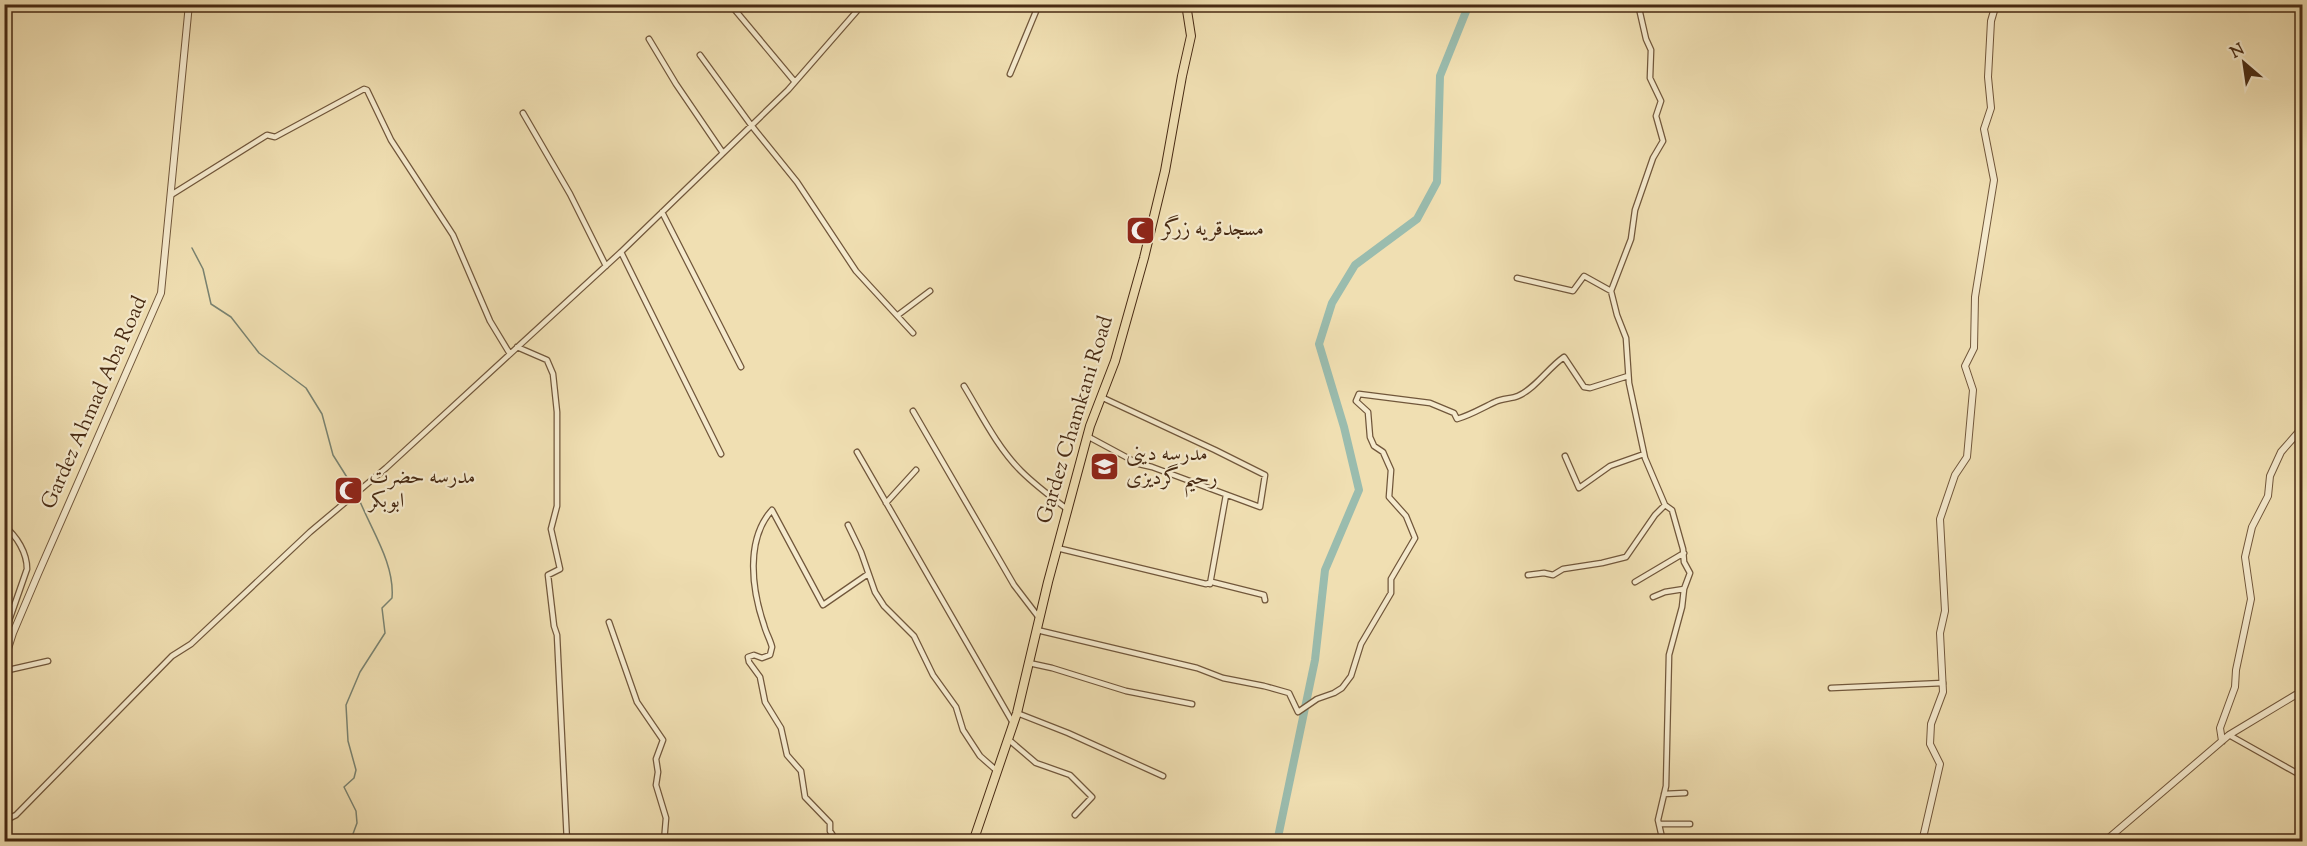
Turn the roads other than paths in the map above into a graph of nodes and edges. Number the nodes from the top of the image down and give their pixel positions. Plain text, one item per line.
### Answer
1 (189, 4) edge
2 (730, 4) edge
3 (863, 4) edge
4 (1039, 4) edge
5 (1186, 4) edge
6 (1638, 4) edge
7 (1996, 4) edge
8 (649, 39) dead end
9 (700, 56) dead end
10 (1010, 74) dead end
11 (795, 82) junction
12 (523, 113) dead end
13 (751, 125) junction
14 (723, 153) junction
15 (171, 195) junction
16 (662, 212) junction
17 (621, 252) junction
18 (606, 266) junction
19 (1516, 279) dead end
20 (930, 291) dead end
21 (1611, 291) junction
22 (898, 315) junction
23 (913, 333) dead end
24 (517, 348) junction
25 (510, 354) junction
26 (741, 367) dead end
27 (1628, 376) junction
28 (964, 386) dead end
29 (1101, 397) junction
30 (913, 411) dead end
31 (2302, 428) edge
32 (1087, 436) junction
33 (857, 452) dead end
34 (721, 454) dead end
35 (1644, 454) junction
36 (1564, 456) dead end
37 (916, 470) dead end
38 (1226, 495) junction
39 (886, 503) junction
40 (1665, 505) junction
41 (1067, 509) junction
42 (848, 525) dead end
43 (4, 526) edge
44 (1057, 548) junction
45 (1684, 553) junction
46 (868, 574) junction
47 (1528, 575) dead end
48 (1635, 582) dead end
49 (1210, 584) junction
50 (1684, 590) junction
51 (1653, 597) dead end
52 (1265, 600) dead end
53 (1040, 619) junction
54 (609, 622) dead end
55 (1037, 630) junction
56 (4, 635) edge
57 (4, 661) edge
58 (48, 661) dead end
59 (1029, 663) junction
60 (4, 671) edge
61 (1942, 683) junction
62 (1831, 687) dead end
63 (2302, 691) edge
64 (1192, 704) dead end
65 (1017, 713) junction
66 (1013, 723) junction
67 (2229, 735) junction
68 (1008, 739) junction
69 (2222, 741) junction
70 (997, 771) junction
71 (1163, 776) dead end
72 (2302, 776) edge
73 (1684, 793) dead end
74 (1664, 794) junction
75 (1075, 815) dead end
76 (4, 821) edge
77 (1659, 824) junction
78 (1690, 824) dead end
79 (567, 842) edge
80 (664, 842) edge
81 (837, 842) edge
82 (973, 842) edge
83 (1663, 842) edge
84 (1922, 842) edge
85 (2104, 842) edge

1 - 15 street, Gardez Ahmad Aba Road
2 - 11 street
3 - 11 street
4 - 10 street
5 - 29 highway, Gardez Chamkani Road
6 - 21 street
7 - 61 street
8 - 14 street
9 - 13 street
11 - 13 street
12 - 18 street
13 - 14 street
13 - 22 street
14 - 16 street
15 - 25 street
15 - 57 street, Gardez Ahmad Aba Road
16 - 17 street
16 - 26 street
17 - 18 street
17 - 34 street
18 - 24 street
19 - 21 street
20 - 22 street
21 - 27 street
22 - 23 street
24 - 25 street
24 - 79 street
25 - 76 street
27 - 35 street
27 - 55 street
28 - 41 street
29 - 32 highway, Gardez Chamkani Road
29 - 38 street
30 - 53 street
31 - 69 street
32 - 38 street
32 - 41 highway, Gardez Chamkani Road
33 - 39 street
35 - 36 street
35 - 40 street
37 - 39 street
38 - 49 street
39 - 66 street
40 - 45 street
40 - 47 street
41 - 44 highway, Gardez Chamkani Road
42 - 46 street
43 - 56 street
44 - 49 street
44 - 53 highway, Gardez Chamkani Road
45 - 48 street
45 - 50 street
46 - 70 street
46 - 81 street
49 - 52 street
50 - 51 street
50 - 74 street
53 - 55 highway, Gardez Chamkani Road
54 - 80 street
55 - 59 highway, Gardez Chamkani Road
58 - 60 street
59 - 64 street
59 - 65 highway, Gardez Chamkani Road
61 - 62 street
61 - 84 street
63 - 67 street
65 - 66 highway, Gardez Chamkani Road
65 - 71 street
66 - 68 highway, Gardez Chamkani Road
67 - 69 street
67 - 72 street
68 - 70 highway, Gardez Chamkani Road
68 - 75 street
69 - 85 street
70 - 82 highway, Gardez Chamkani Road
73 - 74 street
74 - 77 street
77 - 78 street
77 - 83 street

